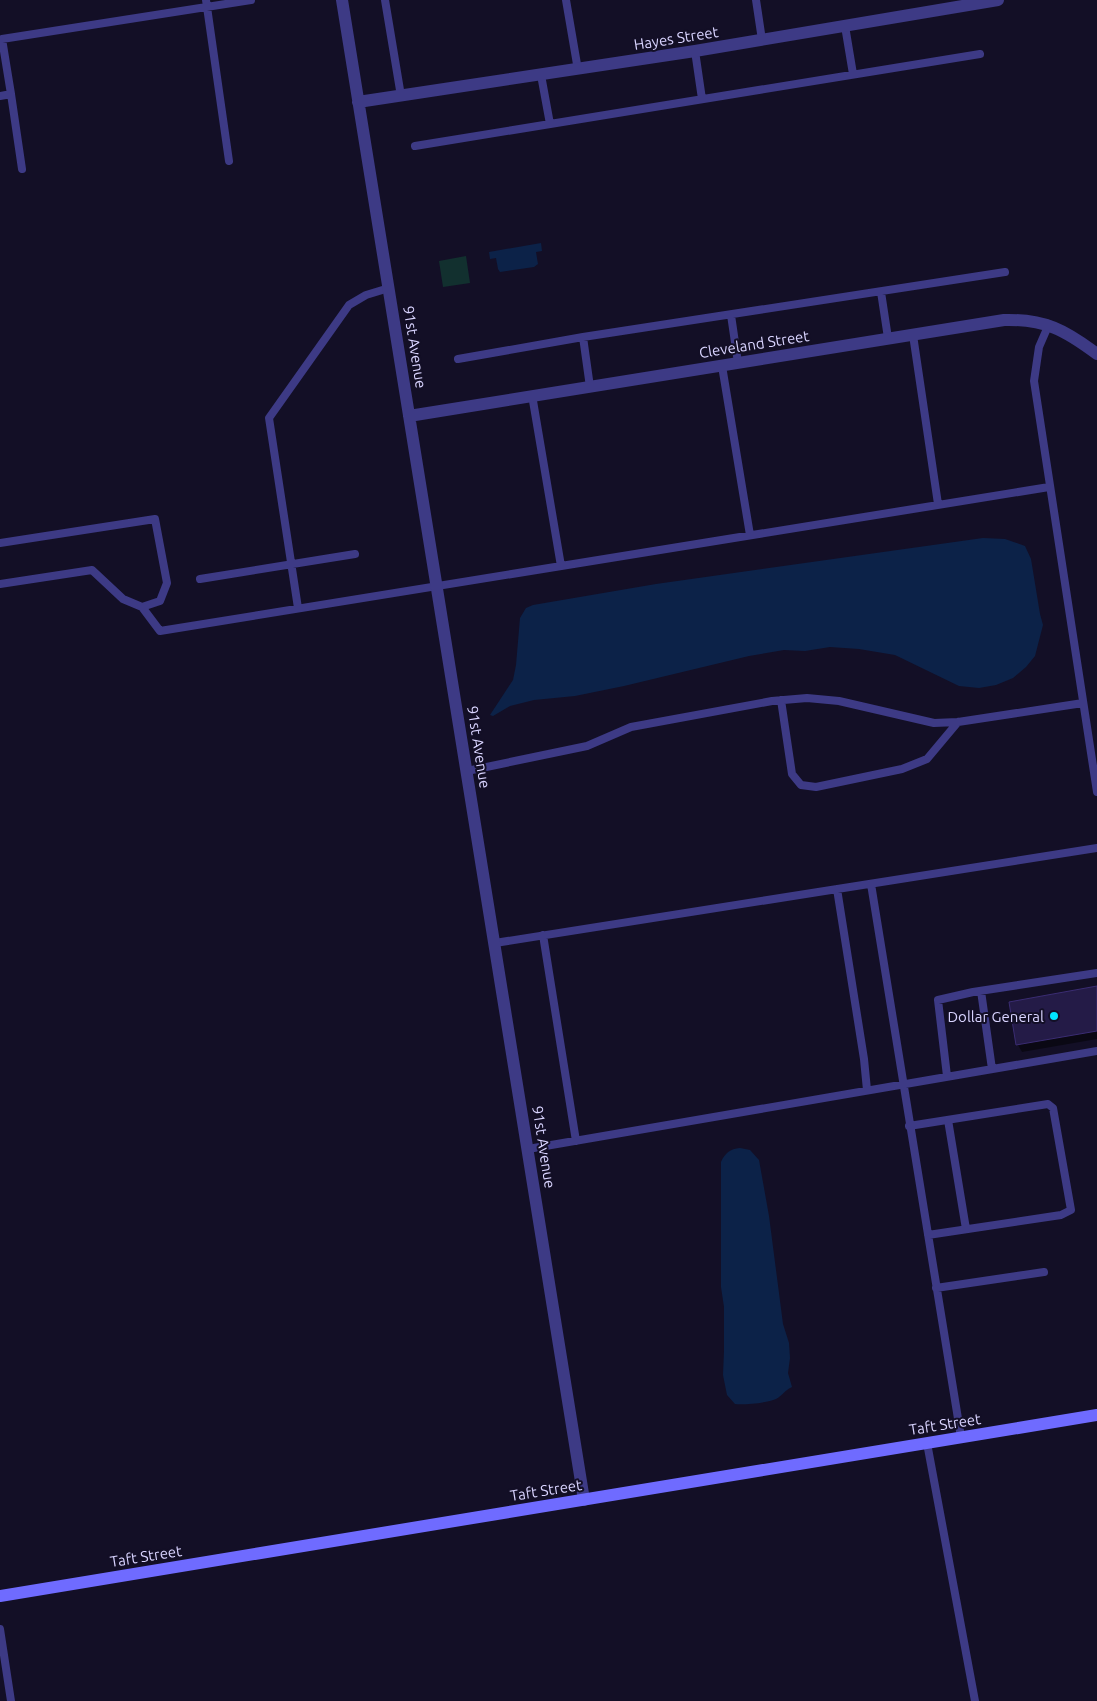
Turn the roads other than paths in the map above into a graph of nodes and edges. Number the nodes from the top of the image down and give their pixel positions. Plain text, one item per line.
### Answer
1 (251, 0) edge
2 (342, 0) edge
3 (385, 0) edge
4 (566, 0) edge
5 (756, 0) edge
6 (998, 0) edge
7 (206, 4) edge
8 (948, 4) edge
9 (845, 26) junction
10 (1, 39) edge
11 (762, 40) junction
12 (695, 51) junction
13 (980, 54) dead end
14 (578, 70) junction
15 (853, 74) junction
16 (542, 75) junction
17 (11, 94) junction
18 (0, 96) edge
19 (401, 96) junction
20 (702, 99) junction
21 (358, 102) junction
22 (550, 124) junction
23 (415, 146) dead end
24 (229, 161) dead end
25 (22, 169) dead end
26 (1005, 272) dead end
27 (389, 288) junction
28 (881, 292) junction
29 (731, 316) junction
30 (1049, 324) junction
31 (912, 335) junction
32 (583, 337) junction
33 (888, 338) junction
34 (1097, 354) edge
35 (458, 359) dead end
36 (738, 363) junction
37 (722, 366) junction
38 (590, 387) junction
39 (532, 395) junction
40 (409, 416) junction
41 (1049, 486) junction
42 (938, 504) junction
43 (750, 535) junction
44 (0, 543) edge
45 (355, 554) dead end
46 (292, 565) junction
47 (561, 566) junction
48 (200, 580) dead end
49 (0, 584) edge
50 (437, 586) junction
51 (142, 607) junction
52 (298, 608) junction
53 (781, 700) junction
54 (1083, 703) junction
55 (958, 722) junction
56 (467, 770) junction
57 (1097, 792) edge
58 (1097, 848) edge
59 (871, 884) junction
60 (837, 889) junction
61 (543, 935) junction
62 (495, 943) junction
63 (1097, 973) edge
64 (982, 991) junction
65 (1097, 1051) edge
66 (992, 1069) junction
67 (947, 1076) junction
68 (902, 1084) junction
69 (867, 1090) junction
70 (948, 1120) junction
71 (910, 1126) junction
72 (576, 1141) junction
73 (528, 1149) junction
74 (966, 1230) junction
75 (928, 1235) junction
76 (1044, 1272) dead end
77 (936, 1288) junction
78 (1097, 1415) edge
79 (961, 1437) junction
80 (927, 1443) junction
81 (584, 1500) junction
82 (0, 1596) edge
83 (0, 1629) edge
84 (11, 1701) edge
85 (975, 1701) edge

1 - 7 lane
2 - 21 street, 91st Avenue
3 - 19 lane
4 - 14 lane
5 - 11 lane
6 - 8 street, Hayes Street
7 - 10 lane
7 - 24 lane
8 - 9 street, Hayes Street
9 - 11 street, Hayes Street
9 - 15 lane
10 - 17 lane
11 - 12 street, Hayes Street
12 - 14 street, Hayes Street
12 - 20 lane
13 - 15 lane
14 - 16 street, Hayes Street
15 - 20 lane
16 - 19 street, Hayes Street
16 - 22 lane
17 - 18 lane
17 - 25 lane
19 - 21 street, Hayes Street
20 - 22 lane
21 - 27 street, 91st Avenue
22 - 23 lane
26 - 28 lane
27 - 40 street, 91st Avenue
27 - 46 lane
28 - 29 lane
28 - 33 lane
29 - 32 lane
29 - 36 lane
30 - 31 street, Cleveland Street
30 - 34 street, Cleveland Street
30 - 41 lane
31 - 33 street, Cleveland Street
31 - 42 lane
32 - 35 lane
32 - 38 lane
33 - 36 street, Cleveland Street
36 - 37 street, Cleveland Street
37 - 38 street, Cleveland Street
37 - 43 lane
38 - 39 street, Cleveland Street
39 - 40 street, Cleveland Street
39 - 47 lane
40 - 50 street, 91st Avenue
41 - 42 lane
41 - 54 lane
42 - 43 lane
43 - 47 lane
44 - 51 lane
45 - 46 lane
46 - 48 lane
46 - 52 lane
47 - 50 lane
49 - 51 lane
50 - 52 lane
50 - 56 street, 91st Avenue
51 - 52 lane
53 - 55 lane
53 - 55 lane
53 - 56 lane
54 - 55 lane
54 - 57 lane
56 - 62 street, 91st Avenue
58 - 59 lane
59 - 60 lane
59 - 68 lane
60 - 61 lane
60 - 69 lane
61 - 62 lane
61 - 72 lane
62 - 73 street, 91st Avenue
63 - 64 lane
64 - 66 lane
64 - 67 lane
65 - 66 lane
66 - 67 lane
67 - 68 lane
68 - 69 lane
68 - 71 lane
69 - 72 lane
70 - 71 lane
70 - 74 lane
70 - 74 lane
71 - 75 lane
72 - 73 lane
73 - 81 street, 91st Avenue
74 - 75 lane
75 - 77 lane
76 - 77 lane
77 - 79 lane
78 - 79 main road, Taft Street
79 - 80 main road, Taft Street
80 - 81 main road, Taft Street
80 - 85 lane
81 - 82 main road, Taft Street
83 - 84 lane

